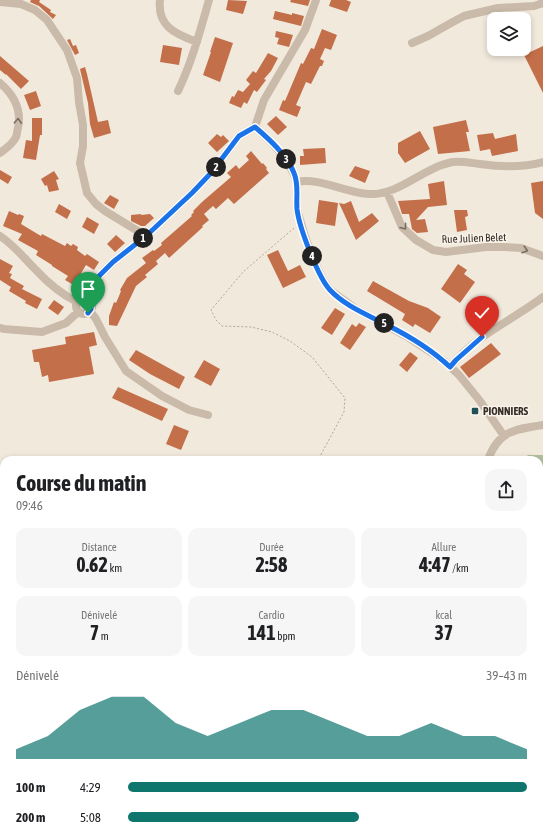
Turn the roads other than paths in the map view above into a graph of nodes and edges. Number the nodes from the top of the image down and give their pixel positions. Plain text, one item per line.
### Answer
1 (160, 0) edge
2 (209, 0) edge
3 (316, 0) edge
4 (0, 2) edge
5 (543, 2) edge
6 (197, 42) junction
7 (412, 43) dead end
8 (0, 83) edge
9 (178, 91) dead end
10 (255, 127) junction
11 (0, 153) edge
12 (543, 162) edge
13 (297, 182) junction
14 (387, 192) junction
15 (0, 236) edge
16 (146, 236) junction
17 (543, 256) edge
18 (543, 297) edge
19 (86, 299) junction
20 (77, 302) junction
21 (90, 311) junction
22 (78, 312) junction
23 (0, 328) edge
24 (450, 367) junction
25 (208, 415) dead end
26 (543, 425) edge
27 (504, 436) junction
28 (490, 456) edge

1 - 6 street
2 - 6 street
3 - 10 street
4 - 16 street
5 - 7 street
6 - 9 street
11 -> 8 street
10 - 13 street
10 - 16 street
12 - 14 street
13 - 14 street
13 - 24 street
14 -> 17 street, Rue Julien Belet
15 - 20 street
16 - 19 street
18 - 24 street
19 - 20 street
19 - 21 street
20 - 22 street
21 - 22 street
21 - 25 street
22 - 23 street
24 - 27 street
26 - 27 street
27 - 28 street

